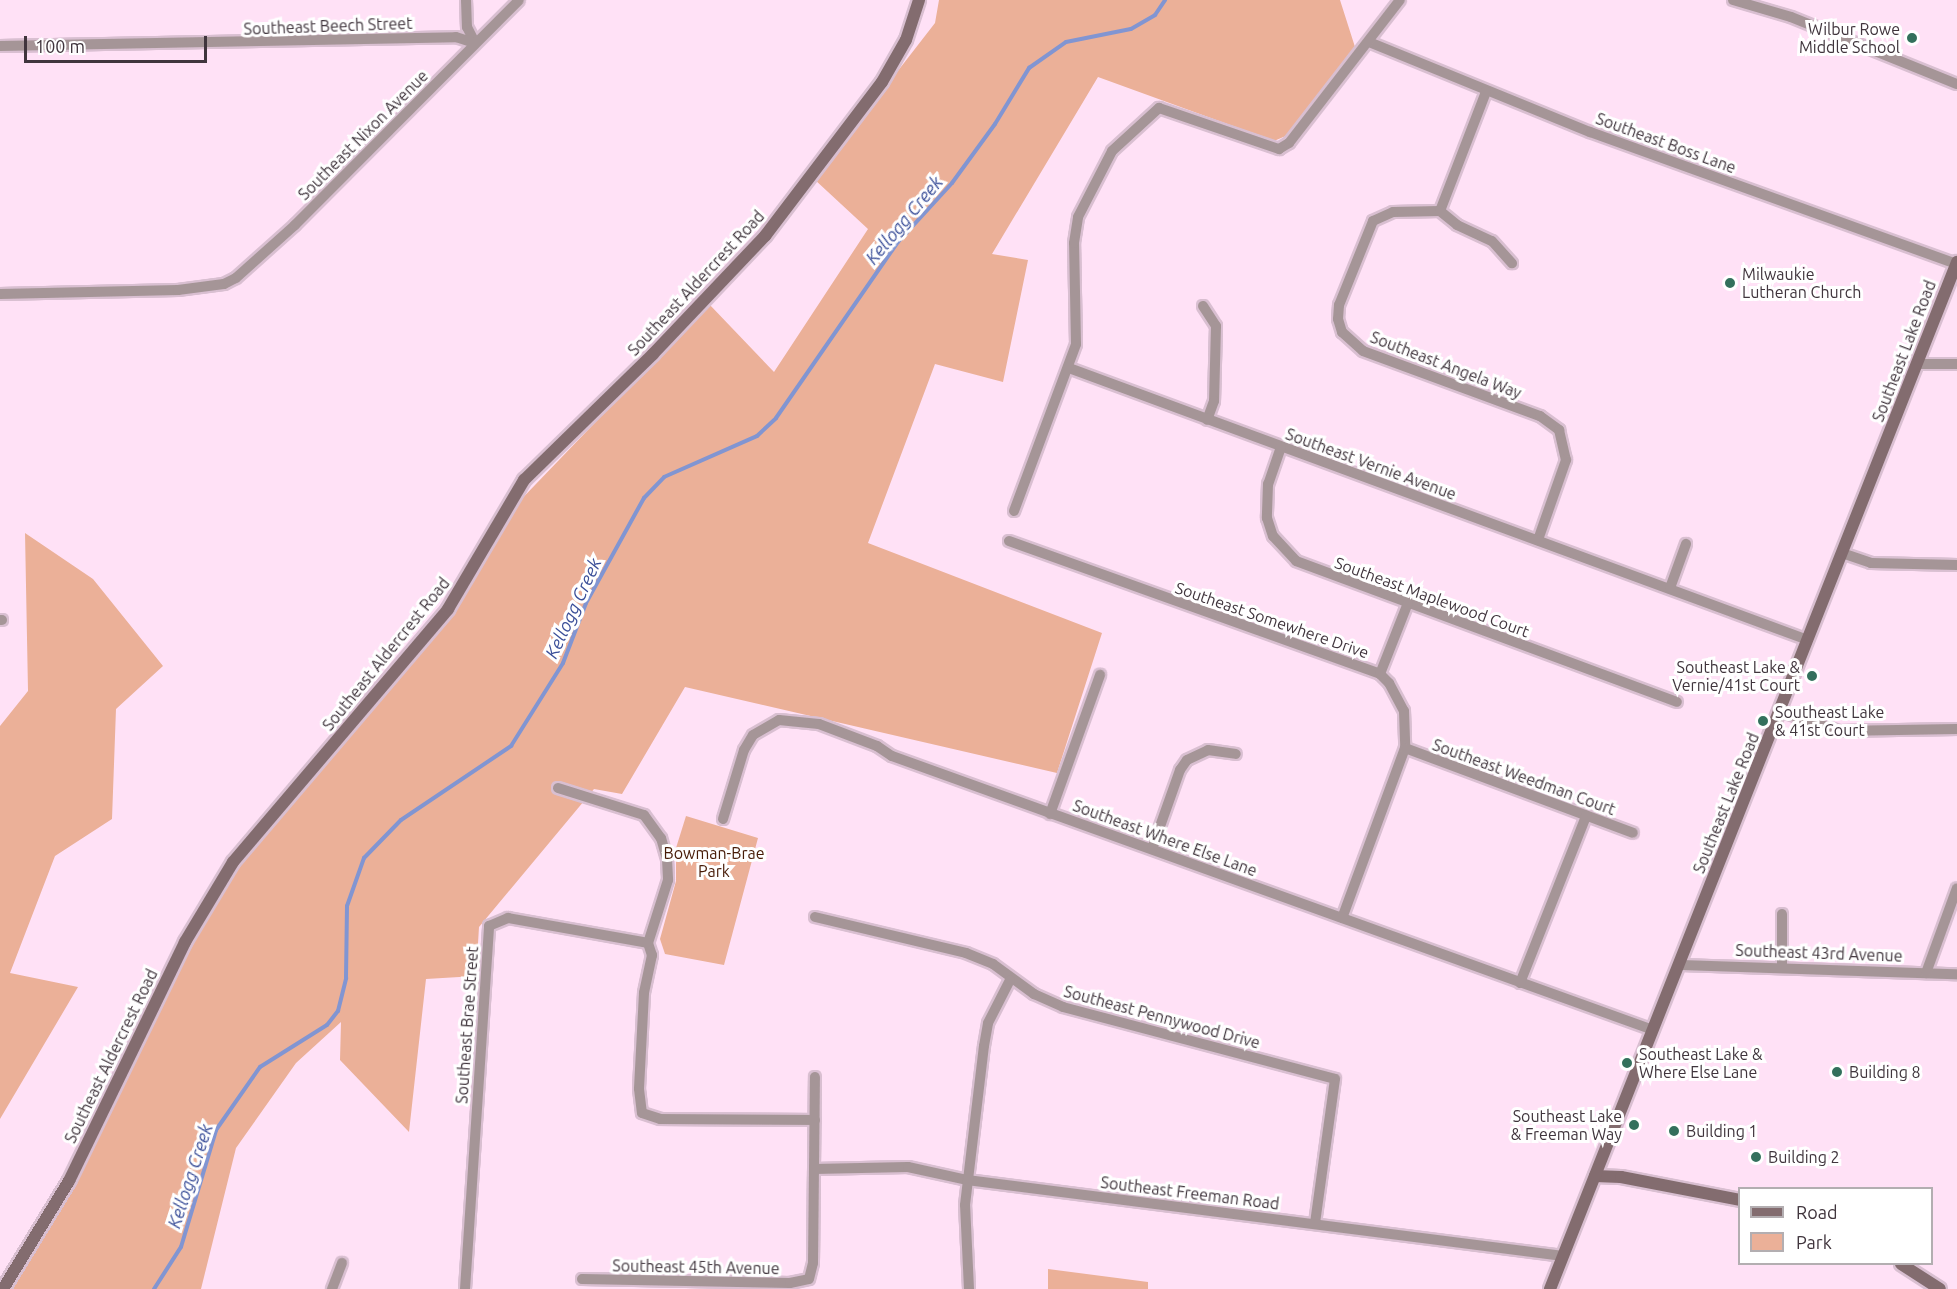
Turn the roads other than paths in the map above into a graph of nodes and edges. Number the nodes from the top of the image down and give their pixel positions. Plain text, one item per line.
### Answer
1 (466, 0) edge
2 (519, 0) edge
3 (919, 0) edge
4 (1401, 0) edge
5 (1733, 0) edge
6 (1369, 42) junction
7 (476, 43) junction
8 (0, 46) edge
9 (1957, 84) edge
10 (1486, 92) junction
11 (1440, 211) junction
12 (1512, 263) dead end
13 (1957, 263) edge
14 (0, 294) edge
15 (1203, 306) dead end
16 (1917, 364) junction
17 (1957, 364) edge
18 (1069, 368) junction
19 (1207, 420) junction
20 (1281, 447) junction
21 (1014, 512) dead end
22 (1538, 540) junction
23 (1010, 541) dead end
24 (1686, 544) dead end
25 (1842, 553) junction
26 (1957, 565) edge
27 (1670, 588) junction
28 (1408, 603) junction
29 (1809, 640) junction
30 (1380, 674) junction
31 (1100, 675) dead end
32 (1677, 702) dead end
33 (1780, 711) junction
34 (1957, 729) edge
35 (1405, 748) junction
36 (1236, 754) dead end
37 (558, 788) dead end
38 (1050, 814) junction
39 (1586, 816) junction
40 (723, 819) dead end
41 (1633, 833) dead end
42 (1152, 849) junction
43 (1957, 888) edge
44 (1782, 914) dead end
45 (815, 917) dead end
46 (1342, 918) junction
47 (648, 943) junction
48 (1679, 965) junction
49 (1782, 967) junction
50 (1926, 973) junction
51 (1957, 974) edge
52 (1010, 980) junction
53 (1521, 983) junction
54 (1653, 1030) junction
55 (815, 1077) dead end
56 (814, 1120) junction
57 (814, 1169) junction
58 (1595, 1176) junction
59 (967, 1180) junction
60 (1738, 1200) edge
61 (1315, 1223) junction
62 (1563, 1256) junction
63 (342, 1263) dead end
64 (1904, 1265) edge
65 (582, 1280) dead end
66 (3, 1289) edge
67 (332, 1289) edge
68 (465, 1289) edge
69 (969, 1289) edge
70 (1550, 1289) edge
71 (1940, 1289) edge

1 - 7 street
2 - 7 street, Southeast Nixon Avenue
3 - 66 street, Southeast Aldercrest Road
4 - 6 street
5 - 9 street
6 - 10 street, Southeast Boss Lane
6 - 18 street
7 - 8 street, Southeast Beech Street
7 - 14 street, Southeast Nixon Avenue
10 - 11 street
10 - 13 street, Southeast Boss Lane
11 - 12 street
11 - 22 street, Southeast Angela Way
13 - 16 street, Southeast Lake Road
15 - 19 street
16 - 17 street
16 - 25 street, Southeast Lake Road
18 - 19 street, Southeast Vernie Avenue
18 - 21 street
19 - 20 street, Southeast Vernie Avenue
20 - 22 street, Southeast Vernie Avenue
20 - 28 street, Southeast Maplewood Court
22 - 27 street, Southeast Vernie Avenue
23 - 30 street, Southeast Somewhere Drive
24 - 27 street
25 - 26 street
25 - 29 street, Southeast Lake Road
27 - 29 street, Southeast Vernie Avenue
28 - 30 street
28 - 32 street, Southeast Maplewood Court
29 - 33 street, Southeast Lake Road
30 - 35 street, Southeast Somewhere Drive
31 - 38 street
33 - 34 street
33 - 48 street, Southeast Lake Road
35 - 39 street, Southeast Weedman Court
35 - 46 street, Southeast Somewhere Drive
36 - 42 street
37 - 47 street
38 - 40 street, Southeast Where Else Lane
38 - 42 street, Southeast Where Else Lane
39 - 41 street, Southeast Weedman Court
39 - 53 street
42 - 46 street, Southeast Where Else Lane
43 - 50 street
44 - 49 street
45 - 52 street
46 - 53 street, Southeast Where Else Lane
47 - 56 street
47 - 68 street, Southeast Brae Street
48 - 49 street, Southeast 43rd Avenue
48 - 54 street, Southeast Lake Road
49 - 50 street, Southeast 43rd Avenue
50 - 51 street, Southeast 43rd Avenue
52 - 59 street
52 - 61 street, Southeast Pennywood Drive
53 - 54 street, Southeast Where Else Lane
54 - 58 street, Southeast Lake Road
55 - 56 street
56 - 57 street
57 - 59 street, Southeast Freeman Road
57 - 65 street, Southeast 45th Avenue
58 - 60 street
58 - 62 street, Southeast Lake Road
59 - 61 street, Southeast Freeman Road
59 - 69 street
61 - 62 street, Southeast Freeman Road
62 - 70 street, Southeast Lake Road
63 - 67 street
64 - 71 street

